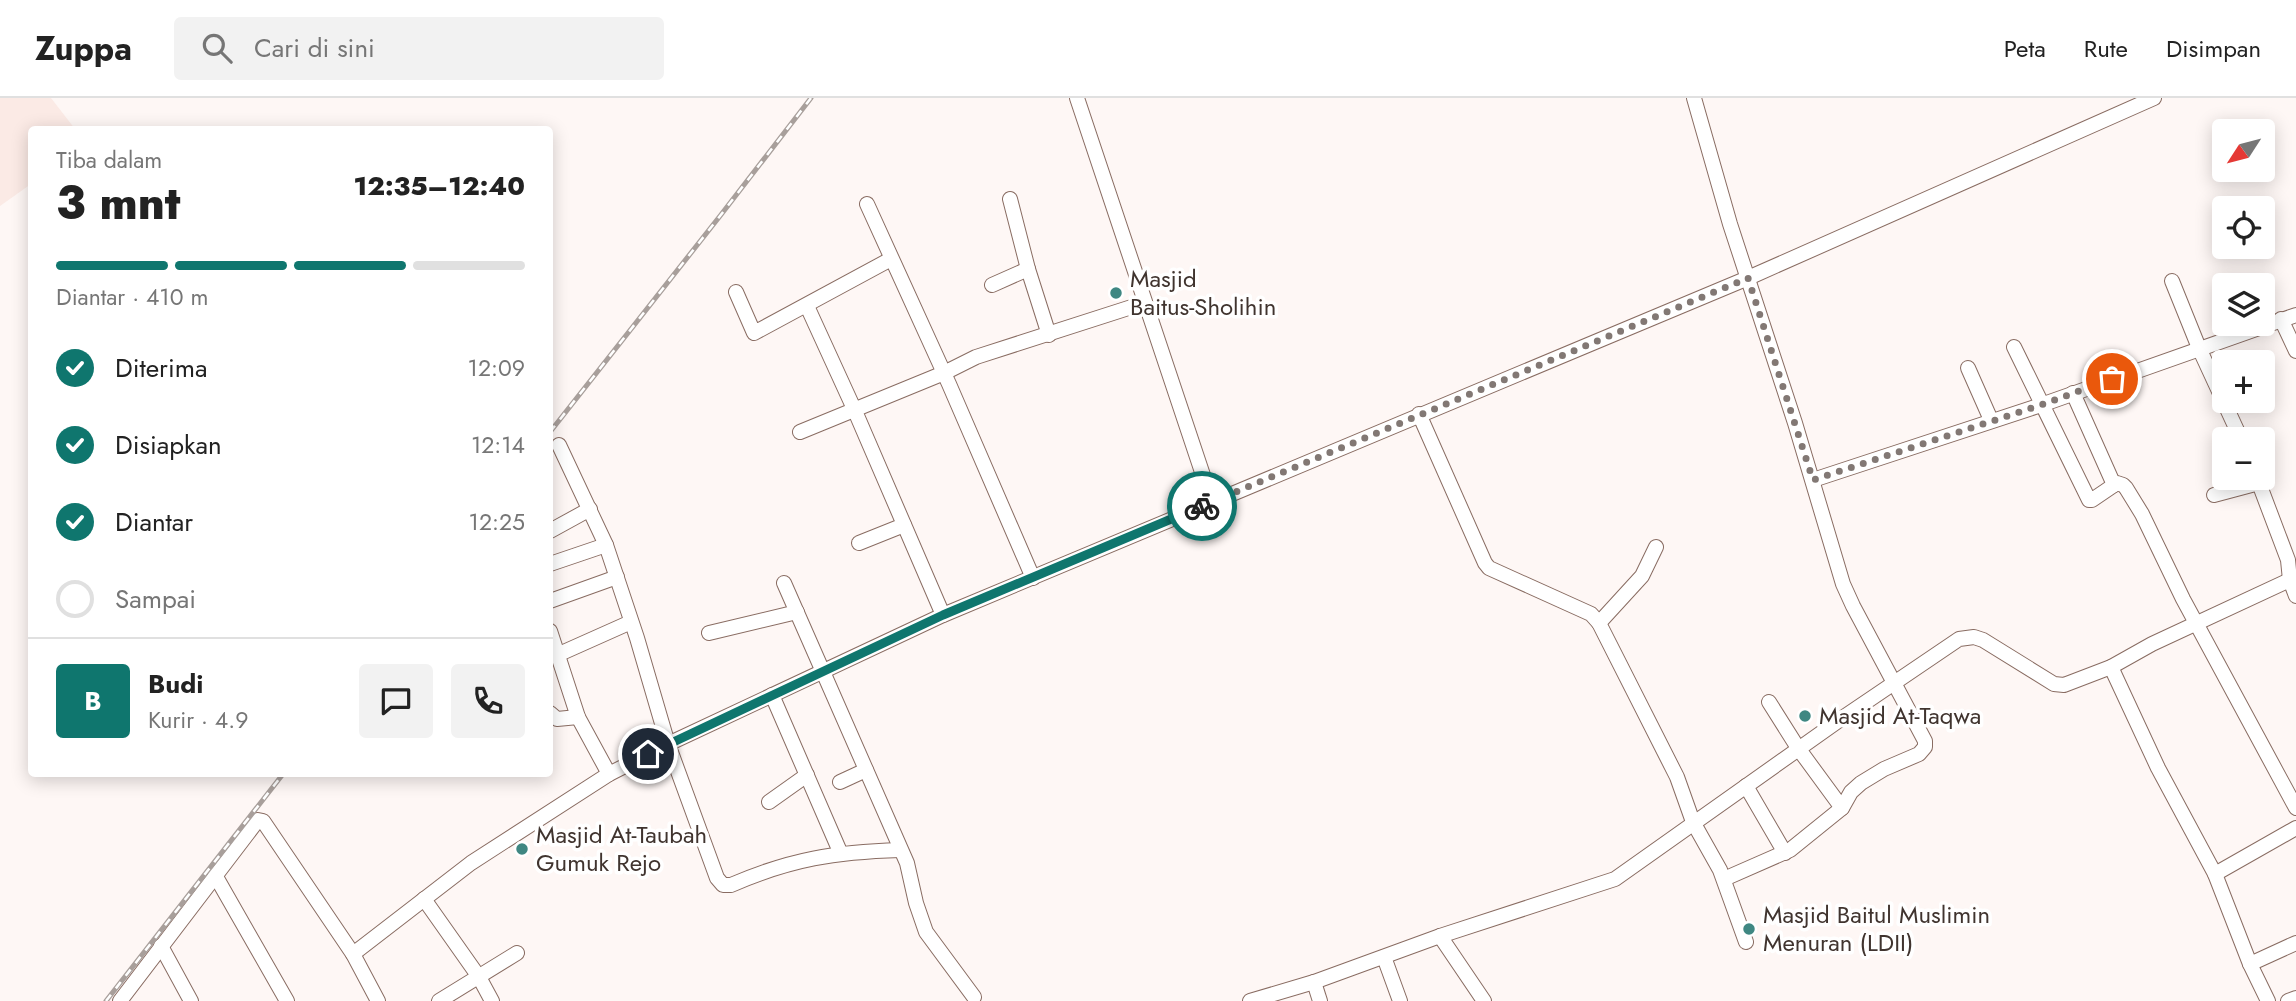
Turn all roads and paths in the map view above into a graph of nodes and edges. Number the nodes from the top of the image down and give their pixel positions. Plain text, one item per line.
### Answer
1 (1077, 98) edge
2 (1694, 98) edge
3 (2154, 98) edge
4 (1010, 199) dead end
5 (867, 204) dead end
6 (891, 259) junction
7 (1028, 269) junction
8 (1748, 278) junction
9 (2172, 281) dead end
10 (992, 285) dead end
11 (736, 292) dead end
12 (1144, 303) junction
13 (807, 306) junction
14 (2296, 314) edge
15 (2281, 319) junction
16 (1049, 335) junction
17 (2014, 348) dead end
18 (2199, 348) junction
19 (2296, 351) edge
20 (1968, 368) dead end
21 (944, 373) junction
22 (2073, 393) junction
23 (2041, 405) junction
24 (855, 411) junction
25 (1419, 414) junction
26 (1991, 420) junction
27 (2235, 427) edge
28 (800, 432) dead end
29 (559, 445) dead end
30 (1813, 480) junction
31 (2114, 485) junction
32 (2229, 490) edge
33 (2262, 490) edge
34 (2214, 495) dead end
35 (1212, 502) junction
36 (590, 509) junction
37 (904, 525) junction
38 (553, 529) edge
39 (859, 543) dead end
40 (606, 545) junction
41 (1656, 547) dead end
42 (553, 563) edge
43 (617, 576) junction
44 (1033, 578) junction
45 (2293, 579) edge
46 (784, 583) dead end
47 (2296, 596) edge
48 (553, 600) edge
49 (797, 612) junction
50 (943, 615) junction
51 (631, 622) junction
52 (1599, 623) junction
53 (2196, 623) junction
54 (709, 633) dead end
55 (553, 641) edge
56 (557, 655) junction
57 (2110, 667) junction
58 (823, 671) junction
59 (1893, 684) junction
60 (772, 695) junction
61 (1769, 702) dead end
62 (578, 717) junction
63 (553, 720) edge
64 (668, 744) junction
65 (1798, 748) junction
66 (866, 771) junction
67 (609, 774) junction
68 (807, 775) junction
69 (841, 782) dead end
70 (1746, 786) junction
71 (769, 802) dead end
72 (1842, 807) junction
73 (2296, 808) edge
74 (1693, 822) junction
75 (2296, 828) edge
76 (901, 850) junction
77 (1785, 853) junction
78 (841, 854) junction
79 (2215, 874) junction
80 (215, 875) junction
81 (1724, 879) junction
82 (424, 899) junction
83 (1440, 936) junction
84 (1746, 942) dead end
85 (2296, 943) edge
86 (161, 946) junction
87 (517, 953) dead end
88 (353, 954) junction
89 (1384, 957) junction
90 (2250, 964) junction
91 (479, 977) junction
92 (1314, 982) junction
93 (974, 997) dead end
94 (2296, 998) edge
95 (122, 1000) edge
96 (191, 1001) edge
97 (287, 1001) edge
98 (378, 1001) edge
99 (439, 1001) edge
100 (492, 1001) edge
101 (1250, 1001) edge
102 (1320, 1001) edge
103 (1400, 1001) edge
104 (1484, 1001) edge
105 (2268, 1001) edge
106 (2288, 1001) edge

1 - 12 street
2 - 8 street
3 - 8 street
4 - 7 street
5 - 6 street
6 - 13 street
6 - 21 street
7 - 10 street
7 - 16 street
8 - 25 street
8 - 30 street
9 - 18 street
11 - 13 street
12 - 16 street
12 - 35 street
13 - 24 street
14 - 15 street
15 - 18 street
15 - 19 street
16 - 21 street
17 - 23 street
18 - 22 street
18 - 27 street
20 - 26 street
21 - 24 street
21 - 44 street
22 - 23 street
22 - 31 street
23 - 26 street
23 - 31 street
24 - 28 street
24 - 37 street
25 - 35 street
25 - 52 street
26 - 30 street
29 - 36 street
30 - 59 street
31 - 53 street
32 - 34 street
33 - 45 street
35 - 44 street
36 - 38 street
36 - 40 street
37 - 39 street
37 - 50 street
40 - 42 street
40 - 43 street
41 - 52 street
43 - 48 street
43 - 51 street
44 - 50 street
45 - 47 street
45 - 53 street
46 - 49 street
49 - 54 street
49 - 58 street
50 - 58 street
51 - 56 street
51 - 64 street
52 - 74 street
53 - 57 street
53 - 73 street
55 - 56 street
56 - 62 street
57 - 59 street
57 - 79 street
58 - 60 street
58 - 66 street
59 - 65 street
59 - 72 street
60 - 64 street
60 - 68 street
61 - 65 street
62 - 63 street
62 - 67 street
64 - 67 street
64 - 78 street
65 - 70 street
65 - 72 street
66 - 69 street
66 - 76 street
67 - 82 street
68 - 71 street
68 - 78 street
70 - 74 street
70 - 77 street
72 - 77 street
74 - 81 street
74 - 83 street
75 - 79 street
76 - 78 street
76 - 93 street
77 - 81 street
79 - 90 street
80 - 86 street
80 - 88 street
80 - 97 street
81 - 84 street
82 - 88 street
82 - 91 street
83 - 89 street
83 - 104 street
85 - 90 street
86 - 95 street
86 - 96 street
87 - 91 street
88 - 98 street
89 - 92 street
89 - 103 street
90 - 105 street
91 - 99 street
91 - 100 street
92 - 101 street
92 - 102 street
94 - 106 street

